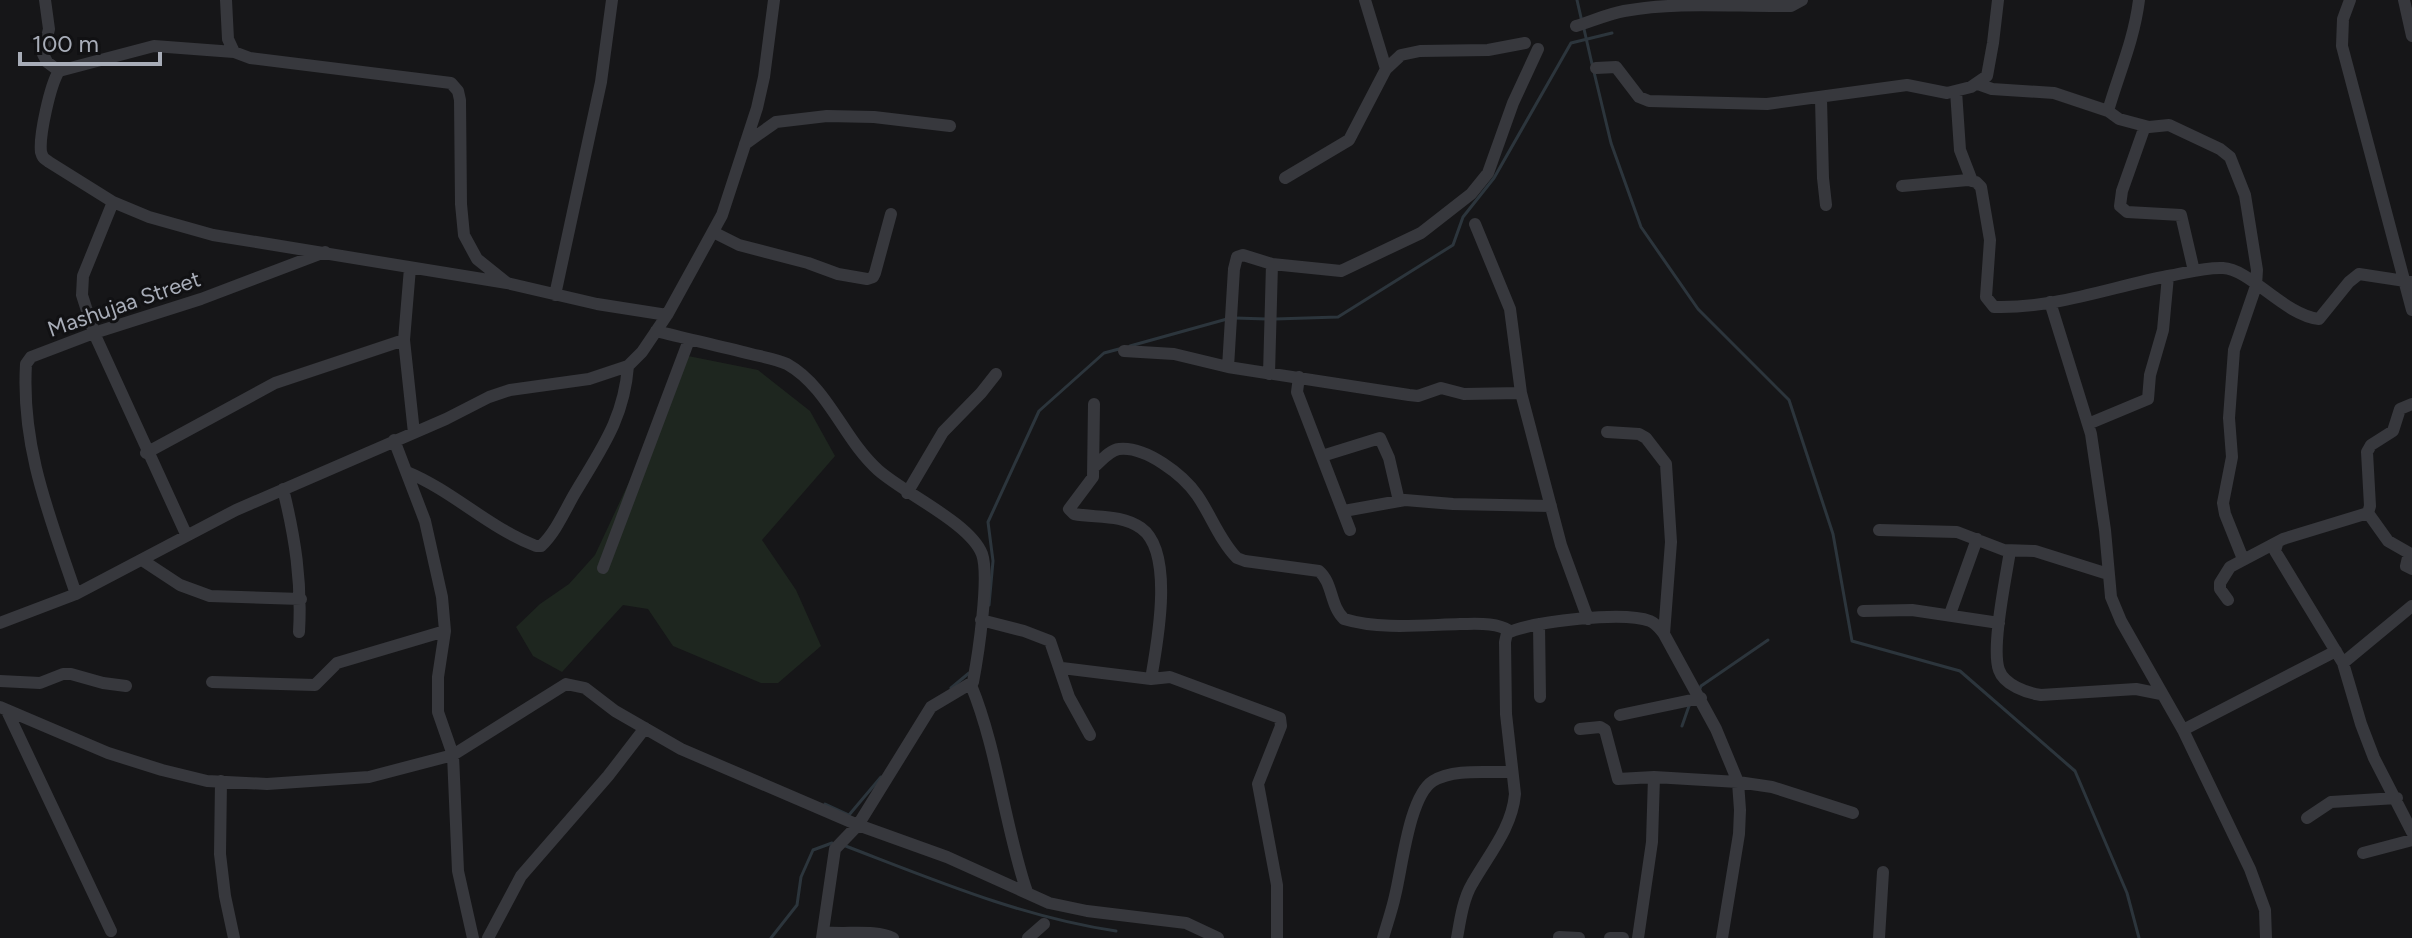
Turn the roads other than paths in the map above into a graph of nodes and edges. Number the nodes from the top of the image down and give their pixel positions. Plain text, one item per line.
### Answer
1 (45, 0) edge
2 (226, 0) edge
3 (612, 0) edge
4 (774, 0) edge
5 (1365, 0) edge
6 (1802, 0) edge
7 (1998, 0) edge
8 (2139, 0) edge
9 (2359, 0) edge
10 (2404, 0) edge
11 (2348, 6) edge
12 (1576, 26) dead end
13 (2412, 36) edge
14 (1525, 43) dead end
15 (1538, 49) dead end
16 (234, 52) junction
17 (1596, 68) dead end
18 (1386, 69) junction
19 (59, 71) junction
20 (1978, 84) junction
21 (1956, 91) junction
22 (1821, 99) junction
23 (2108, 111) junction
24 (950, 126) dead end
25 (2145, 126) junction
26 (745, 144) junction
27 (1285, 178) dead end
28 (1972, 181) junction
29 (1902, 186) dead end
30 (113, 202) junction
31 (1826, 205) dead end
32 (891, 214) dead end
33 (1475, 224) dead end
34 (713, 232) junction
35 (325, 252) junction
36 (1272, 264) junction
37 (410, 268) junction
38 (2194, 271) junction
39 (2168, 276) junction
40 (2408, 282) edge
41 (507, 283) junction
42 (2256, 286) junction
43 (555, 295) junction
44 (2050, 302) junction
45 (2412, 310) edge
46 (667, 315) junction
47 (656, 331) junction
48 (94, 333) junction
49 (404, 340) junction
50 (689, 340) junction
51 (1124, 351) dead end
52 (628, 366) junction
53 (1228, 367) junction
54 (996, 374) dead end
55 (1269, 374) junction
56 (1299, 377) junction
57 (1521, 393) junction
58 (1094, 404) dead end
59 (2412, 404) edge
60 (2088, 424) junction
61 (1607, 432) dead end
62 (414, 433) junction
63 (394, 440) junction
64 (146, 453) junction
65 (1322, 456) junction
66 (1094, 467) junction
67 (407, 472) junction
68 (283, 489) junction
69 (907, 493) junction
70 (1399, 501) junction
71 (1551, 506) junction
72 (1344, 511) junction
73 (2368, 513) junction
74 (1350, 530) dead end
75 (1879, 530) dead end
76 (186, 534) junction
77 (1977, 539) junction
78 (2277, 544) junction
79 (2010, 551) junction
80 (2243, 559) junction
81 (142, 560) junction
82 (603, 568) dead end
83 (2412, 569) edge
84 (2108, 574) junction
85 (76, 594) junction
86 (301, 599) junction
87 (2228, 600) dead end
88 (2412, 606) edge
89 (1863, 611) dead end
90 (1950, 614) junction
91 (1588, 619) junction
92 (981, 620) junction
93 (0, 623) edge
94 (1999, 623) junction
95 (1539, 624) junction
96 (445, 631) junction
97 (1510, 631) junction
98 (299, 632) dead end
99 (1664, 634) junction
100 (2336, 651) junction
101 (2343, 663) junction
102 (1062, 668) junction
103 (1151, 679) junction
104 (0, 681) edge
105 (212, 682) dead end
106 (971, 685) junction
107 (126, 686) dead end
108 (2161, 694) junction
109 (1540, 697) dead end
110 (1701, 698) junction
111 (4, 709) edge
112 (1620, 715) dead end
113 (645, 728) junction
114 (1580, 729) dead end
115 (2183, 730) junction
116 (1090, 735) dead end
117 (453, 755) junction
118 (1512, 772) junction
119 (1654, 777) junction
120 (221, 781) junction
121 (1738, 782) junction
122 (2397, 798) junction
123 (1853, 813) dead end
124 (2307, 818) dead end
125 (858, 825) junction
126 (2412, 832) edge
127 (2412, 840) edge
128 (2363, 853) dead end
129 (1883, 872) dead end
130 (1027, 892) junction
131 (1044, 924) dead end
132 (111, 931) dead end
133 (1198, 934) edge
134 (822, 935) edge
135 (1559, 937) edge
136 (1642, 937) edge
137 (234, 938) edge
138 (472, 938) edge
139 (488, 938) edge
140 (893, 938) edge
141 (1028, 938) edge
142 (1218, 938) edge
143 (1277, 938) edge
144 (1383, 938) edge
145 (1457, 938) edge
146 (1579, 938) edge
147 (1610, 938) edge
148 (1623, 938) edge
149 (1722, 938) edge
150 (1879, 938) edge
151 (2266, 938) edge

1 - 19 street
2 - 16 street
3 - 43 street
4 - 26 street
5 - 18 street
6 - 12 street
7 - 20 street
8 - 23 street
9 - 11 street
10 - 13 street
11 - 40 street
14 - 18 street
15 - 36 street
16 - 19 street
16 - 41 street
17 - 22 street
18 - 27 street
19 - 30 street
20 - 21 street
20 - 23 street
21 - 22 street
21 - 28 street
22 - 31 street
23 - 25 street
24 - 26 street
25 - 38 street
25 - 42 street
26 - 34 street
28 - 29 street
28 - 44 street
30 - 35 street
30 - 48 street
32 - 34 street
33 - 57 street
34 - 46 street
35 - 37 street
35 - 48 street, Mashujaa Street
36 - 53 street
36 - 55 street
37 - 41 street
37 - 49 street
38 - 39 street
38 - 42 street
39 - 44 street
39 - 60 street
40 - 42 street
40 - 45 street
41 - 43 street
42 - 80 street
43 - 46 street
44 - 60 street
46 - 47 street
47 - 50 street
47 - 52 street
48 - 64 street
48 - 85 street, Mashujaa Street
49 - 62 street
49 - 64 street
50 - 69 street
50 - 82 street
51 - 53 street
52 - 62 street
52 - 67 street
53 - 55 street
54 - 69 street
55 - 56 street
56 - 57 street
56 - 65 street
57 - 71 street
58 - 66 street
59 - 73 street
60 - 84 street
61 - 99 street
62 - 63 street
63 - 67 street
63 - 68 street
64 - 76 street
65 - 70 street
65 - 72 street
66 - 97 street
66 - 103 street
67 - 96 street
68 - 76 street
68 - 86 street
69 - 92 street
70 - 71 street
70 - 72 street
71 - 91 street
72 - 74 street
73 - 78 street
73 - 83 street
75 - 77 street
76 - 81 street
77 - 79 street
77 - 90 street
78 - 80 street
78 - 100 street
79 - 84 street
79 - 94 street
80 - 87 street
81 - 85 street
81 - 86 street
84 - 108 street
85 - 93 street
86 - 98 street
88 - 101 street
89 - 90 street
90 - 94 street
91 - 95 street
91 - 99 street
92 - 102 street
92 - 106 street
94 - 108 street
95 - 97 street
95 - 109 street
96 - 105 street
96 - 117 street
97 - 118 street
99 - 110 street
100 - 101 street
100 - 115 street
101 - 122 street
102 - 103 street
102 - 116 street
103 - 143 street
104 - 107 street
106 - 125 street
106 - 130 street
108 - 115 street
110 - 112 street
110 - 121 street
111 - 120 street
111 - 132 street
113 - 117 street
113 - 125 street
113 - 139 street
114 - 119 street
115 - 151 street
117 - 120 street
117 - 138 street
118 - 144 street
118 - 145 street
119 - 121 street
119 - 136 street
120 - 137 street
121 - 123 street
121 - 149 street
122 - 124 street
122 - 126 street
125 - 130 street
125 - 134 street
127 - 128 street
129 - 150 street
130 - 133 street
131 - 141 street
133 - 142 street
134 - 140 street
135 - 146 street
147 - 148 street

